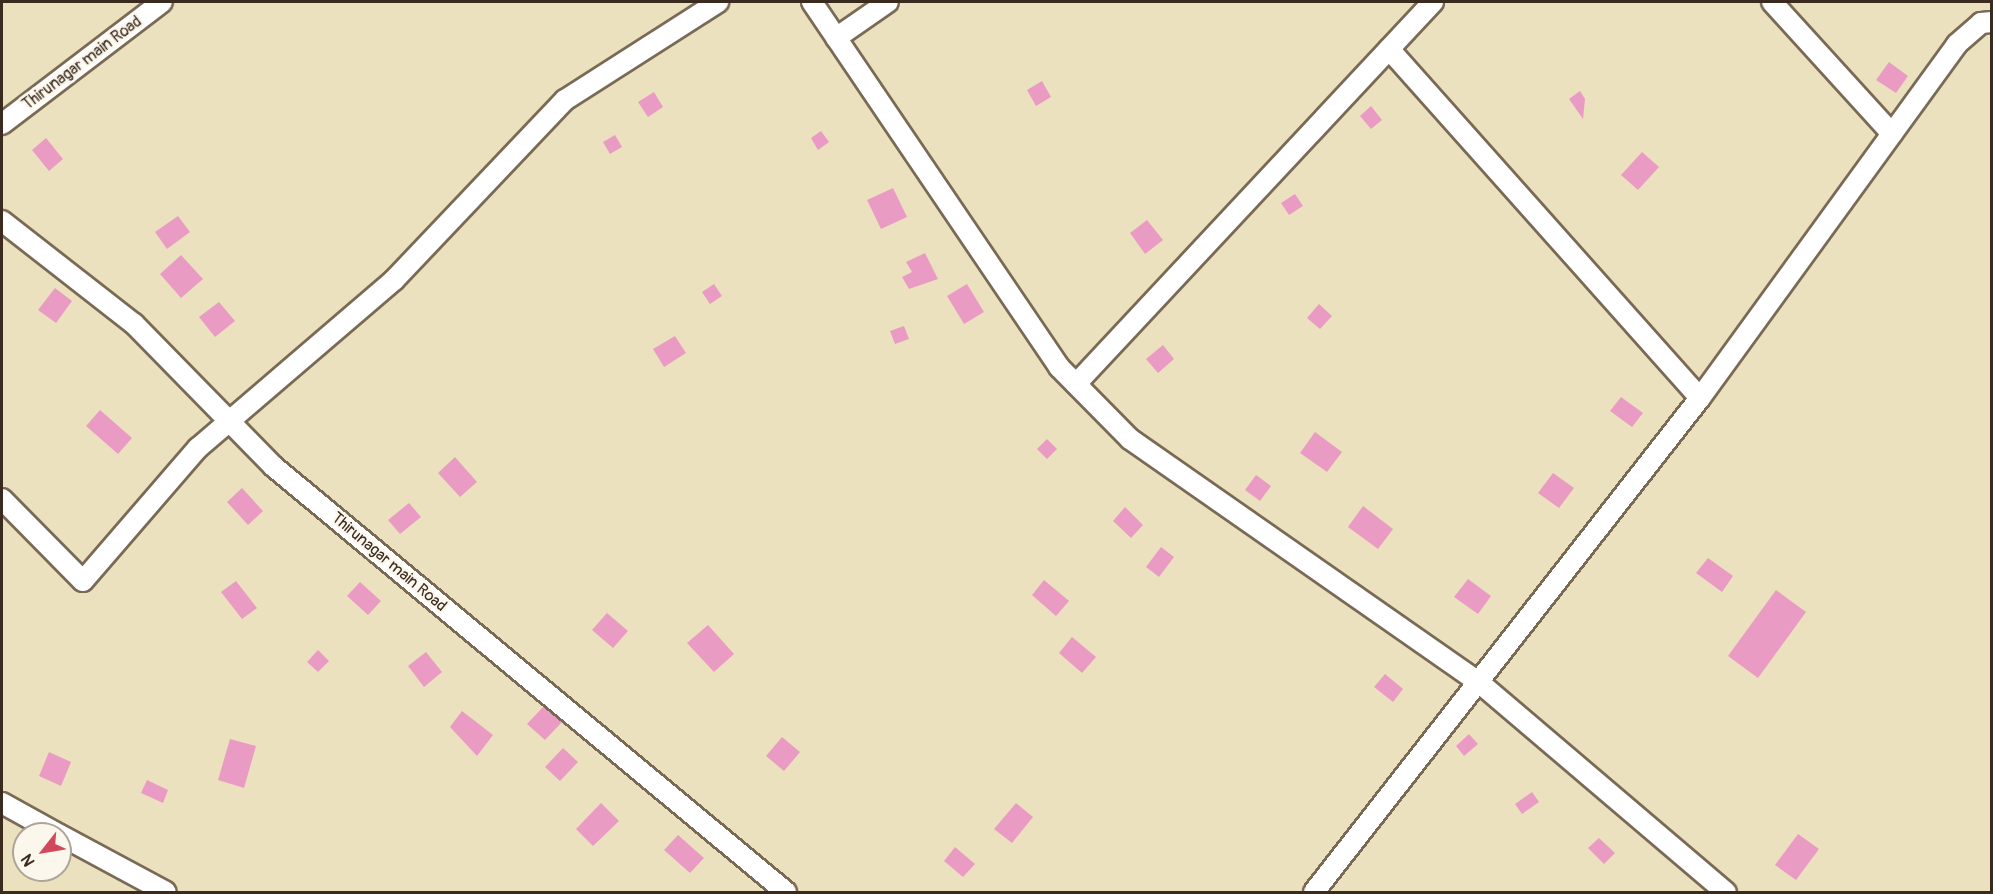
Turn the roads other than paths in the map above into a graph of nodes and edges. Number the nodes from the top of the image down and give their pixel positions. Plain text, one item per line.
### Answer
1 (162, 2) edge
2 (718, 2) edge
3 (812, 2) edge
4 (888, 2) edge
5 (1433, 2) edge
6 (1772, 2) edge
7 (1992, 22) edge
8 (836, 38) junction
9 (1389, 49) junction
10 (2, 124) edge
11 (1892, 134) junction
12 (2, 221) edge
13 (1076, 384) junction
14 (1700, 398) junction
15 (234, 422) junction
16 (2, 499) edge
17 (1480, 683) junction
18 (2, 802) edge
19 (38, 822) edge
20 (72, 841) edge
21 (166, 892) edge
22 (786, 892) edge
23 (1314, 892) edge
24 (1724, 892) edge

1 - 10 street, Thirunagar main Road
2 - 15 street
3 - 8 street
4 - 8 street
5 - 9 street
6 - 11 street
7 - 11 street
8 - 13 street
9 - 13 street
9 - 14 street
11 - 14 street
12 - 15 street, Thirunagar main Road
13 - 17 street
14 - 17 street
15 - 16 street
15 - 22 street, Thirunagar main Road
17 - 23 street
17 - 24 street
18 - 19 street
20 - 21 street

